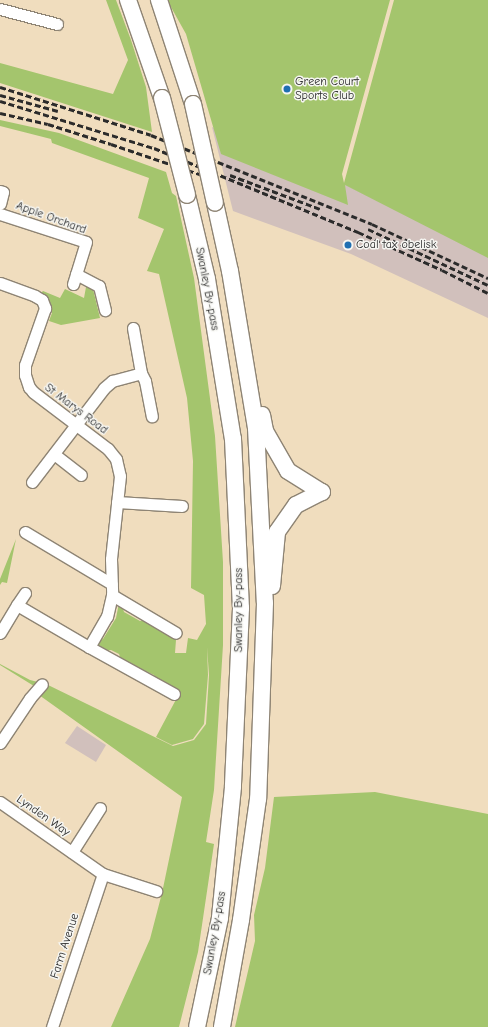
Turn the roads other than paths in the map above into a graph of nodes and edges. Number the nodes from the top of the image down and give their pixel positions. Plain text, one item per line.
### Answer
1 (128, 0) edge
2 (158, 0) edge
3 (0, 9) edge
4 (57, 24) dead end
5 (0, 190) edge
6 (0, 204) edge
7 (0, 214) edge
8 (220, 220) junction
9 (0, 284) edge
10 (105, 310) dead end
11 (133, 328) dead end
12 (141, 373) junction
13 (152, 416) dead end
14 (77, 425) junction
15 (54, 454) junction
16 (81, 475) dead end
17 (32, 482) dead end
18 (117, 502) junction
19 (182, 506) dead end
20 (25, 532) dead end
21 (112, 584) junction
22 (25, 594) dead end
23 (112, 595) junction
24 (17, 605) junction
25 (0, 633) edge
26 (176, 633) dead end
27 (89, 646) junction
28 (42, 684) dead end
29 (174, 694) dead end
30 (261, 702) junction
31 (0, 743) edge
32 (0, 802) edge
33 (100, 808) dead end
34 (72, 852) junction
35 (103, 874) junction
36 (156, 890) dead end
37 (52, 1027) edge
38 (198, 1027) edge
39 (222, 1027) edge

1 - 38 highway, Swanley By-pass, bridge
2 - 8 highway, Swanley By-pass, bridge
3 - 4 street
5 - 6 street, Apple Orchard
7 - 10 street, Apple Orchard
8 - 30 highway, Swanley By-pass
8 - 30 highway
9 - 14 street, St Marys Road
11 - 12 street
12 - 13 street
12 - 14 street
14 - 15 street
14 - 18 street, St Marys Road
15 - 16 street
15 - 17 street
18 - 19 street
18 - 21 street, St Marys Road
20 - 21 street
21 - 23 street, St Marys Road
22 - 24 street
23 - 26 street
23 - 27 street, St Marys Road
24 - 25 street
24 - 27 street
27 - 29 street
28 - 31 street
30 - 39 highway, Swanley By-pass
32 - 34 street, Lynden Way
33 - 34 street, Lynden Way
34 - 35 street, Lynden Way
35 - 36 street, Lynden Way
35 - 37 street, Farm Avenue

